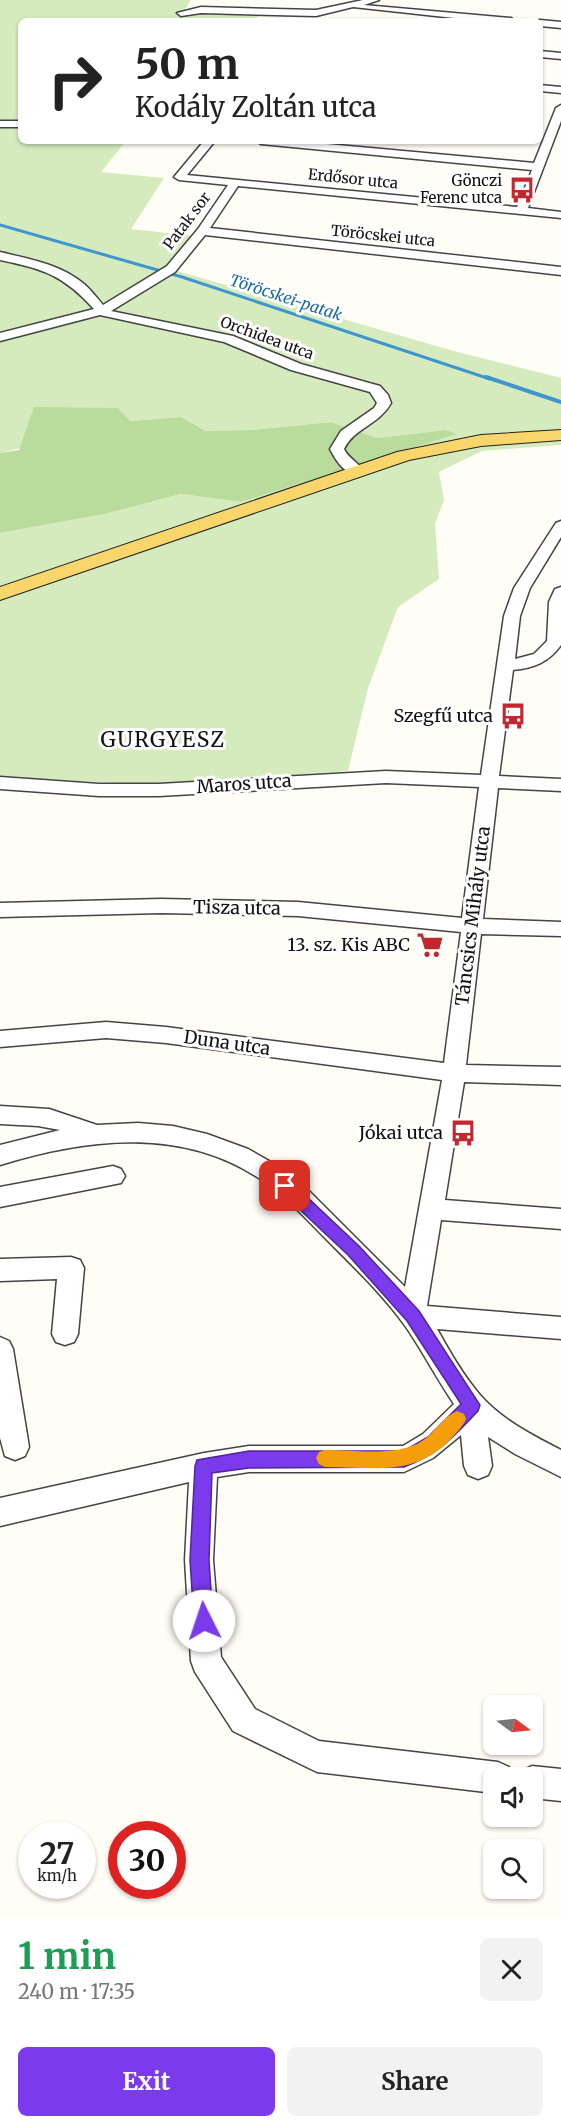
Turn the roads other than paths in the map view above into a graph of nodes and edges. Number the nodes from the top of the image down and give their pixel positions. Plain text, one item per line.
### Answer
1 (375, 0) edge
2 (351, 5) junction
3 (316, 13) junction
4 (181, 14) dead end
5 (449, 16) junction
6 (309, 18) edge
7 (437, 18) edge
8 (474, 18) edge
9 (543, 23) edge
10 (561, 25) edge
11 (543, 54) edge
12 (561, 56) edge
13 (543, 88) edge
14 (561, 90) edge
15 (561, 108) edge
16 (0, 124) edge
17 (18, 124) edge
18 (543, 125) edge
19 (554, 127) junction
20 (207, 144) edge
21 (293, 144) edge
22 (538, 167) junction
23 (235, 183) junction
24 (521, 211) junction
25 (561, 215) edge
26 (202, 231) junction
27 (0, 256) edge
28 (561, 271) edge
29 (102, 311) junction
30 (0, 337) edge
31 (561, 435) edge
32 (357, 471) junction
33 (561, 526) edge
34 (561, 592) edge
35 (0, 594) edge
36 (558, 641) edge
37 (504, 665) junction
38 (489, 782) junction
39 (0, 783) edge
40 (561, 785) edge
41 (0, 910) edge
42 (472, 926) junction
43 (561, 929) edge
44 (0, 1039) edge
45 (454, 1073) junction
46 (561, 1076) edge
47 (0, 1115) edge
48 (96, 1134) junction
49 (0, 1155) edge
50 (113, 1176) dead end
51 (0, 1197) edge
52 (431, 1209) junction
53 (561, 1219) edge
54 (0, 1270) edge
55 (413, 1316) junction
56 (561, 1328) edge
57 (65, 1334) dead end
58 (0, 1349) edge
59 (471, 1405) junction
60 (15, 1447) dead end
61 (561, 1464) edge
62 (204, 1466) junction
63 (478, 1466) dead end
64 (0, 1512) edge
65 (483, 1776) edge
66 (543, 1783) edge
67 (561, 1785) edge

1 - 2 street
2 - 3 street
2 - 5 street
3 - 4 street
3 - 6 street
5 - 7 street
5 - 8 street
9 - 10 street
11 - 12 street
13 - 14 street
15 - 19 street
16 - 17 street
18 - 19 street
19 - 22 street
20 - 23 street, Erdősor utca
21 - 22 street
22 - 24 street
23 - 24 street, Erdősor utca
23 - 26 street, Patak sor
24 - 25 street, Erdősor utca
26 - 28 street, Töröcskei utca
26 - 29 street, Patak sor
27 - 29 street
29 - 30 street
29 - 32 street, Orchidea utca
31 - 32 main road
32 - 35 main road
33 - 37 street, Táncsics Mihály utca
34 - 36 street
36 - 37 street
37 - 38 street, Táncsics Mihály utca
38 - 39 street, Maros utca
38 - 40 street, Maros utca
38 - 42 street, Táncsics Mihály utca
41 - 42 street, Tisza utca
42 - 43 street, Tisza utca
42 - 45 street, Táncsics Mihály utca
44 - 45 street, Duna utca
45 - 46 street, Duna utca
45 - 52 street, Táncsics Mihály utca
47 - 48 street
48 - 49 street
48 - 55 street
50 - 51 street
52 - 53 street
52 - 55 street, Táncsics Mihály utca
54 - 57 street
55 - 56 street
55 - 59 street
58 - 60 street
59 - 61 street
59 - 62 street
59 - 63 street
62 - 64 street
62 - 65 street
66 - 67 street

